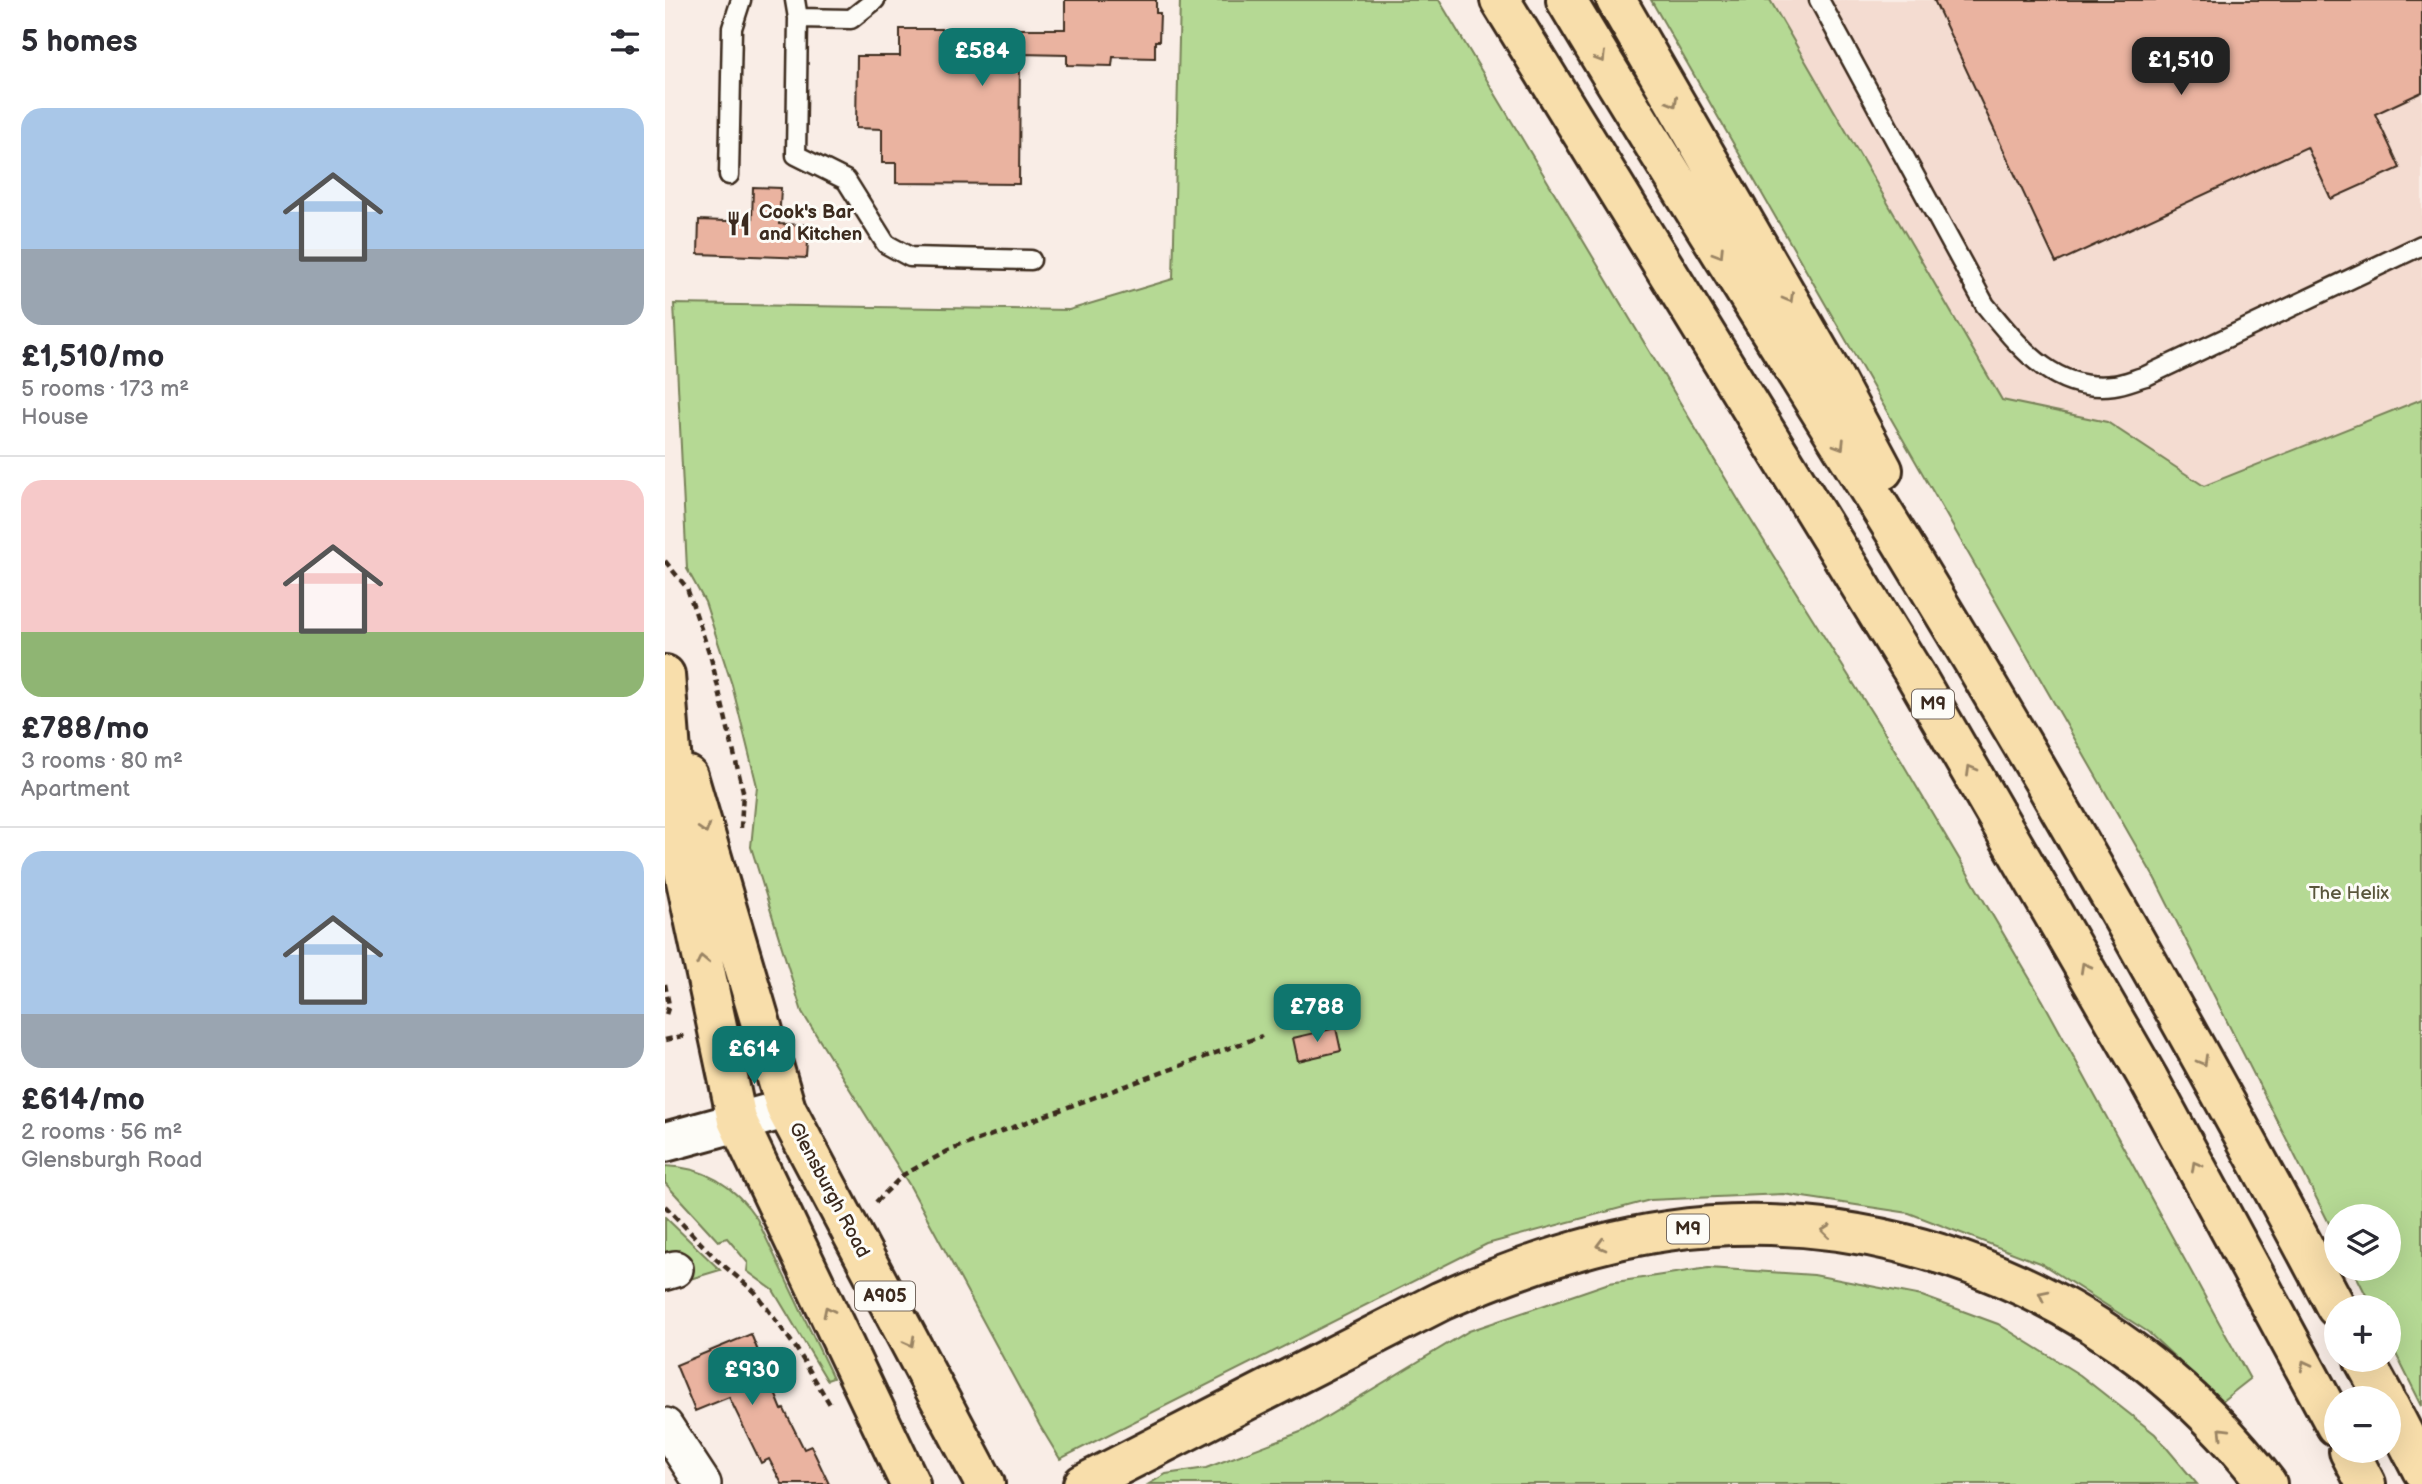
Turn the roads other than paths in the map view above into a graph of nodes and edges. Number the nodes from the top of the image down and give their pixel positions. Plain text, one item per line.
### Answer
1 (741, 0) edge
2 (875, 0) edge
3 (1500, 0) edge
4 (1566, 0) edge
5 (1616, 0) edge
6 (1819, 0) edge
7 (796, 9) edge
8 (729, 176) dead end
9 (2422, 246) edge
10 (1031, 260) dead end
11 (665, 674) edge
12 (670, 717) junction
13 (2169, 1002) junction
14 (786, 1109) junction
15 (737, 1121) junction
16 (665, 1142) edge
17 (2329, 1295) edge
18 (2324, 1404) edge
19 (665, 1426) edge
20 (2401, 1429) edge
21 (2355, 1463) edge
22 (2422, 1470) edge
23 (911, 1476) edge
24 (703, 1484) edge
25 (985, 1484) edge
26 (1083, 1484) edge
27 (2267, 1484) edge
28 (2366, 1484) edge

1 - 8 lane
2 - 7 lane
18 -> 3 main road, M9
4 -> 13 main road
5 -> 13 main road
6 - 9 lane
7 - 10 lane
11 - 12 main road, Glensburgh Road / A905
12 -> 14 main road, Glensburgh Road / A905
15 -> 12 main road, Glensburgh Road / A905
13 -> 17 main road
14 - 15 street
14 -> 25 main road, Glensburgh Road / A905
15 - 16 street
23 -> 15 main road, Glensburgh Road / A905
19 - 24 street
20 - 22 main road
21 - 28 main road
27 -> 26 main road, M9

